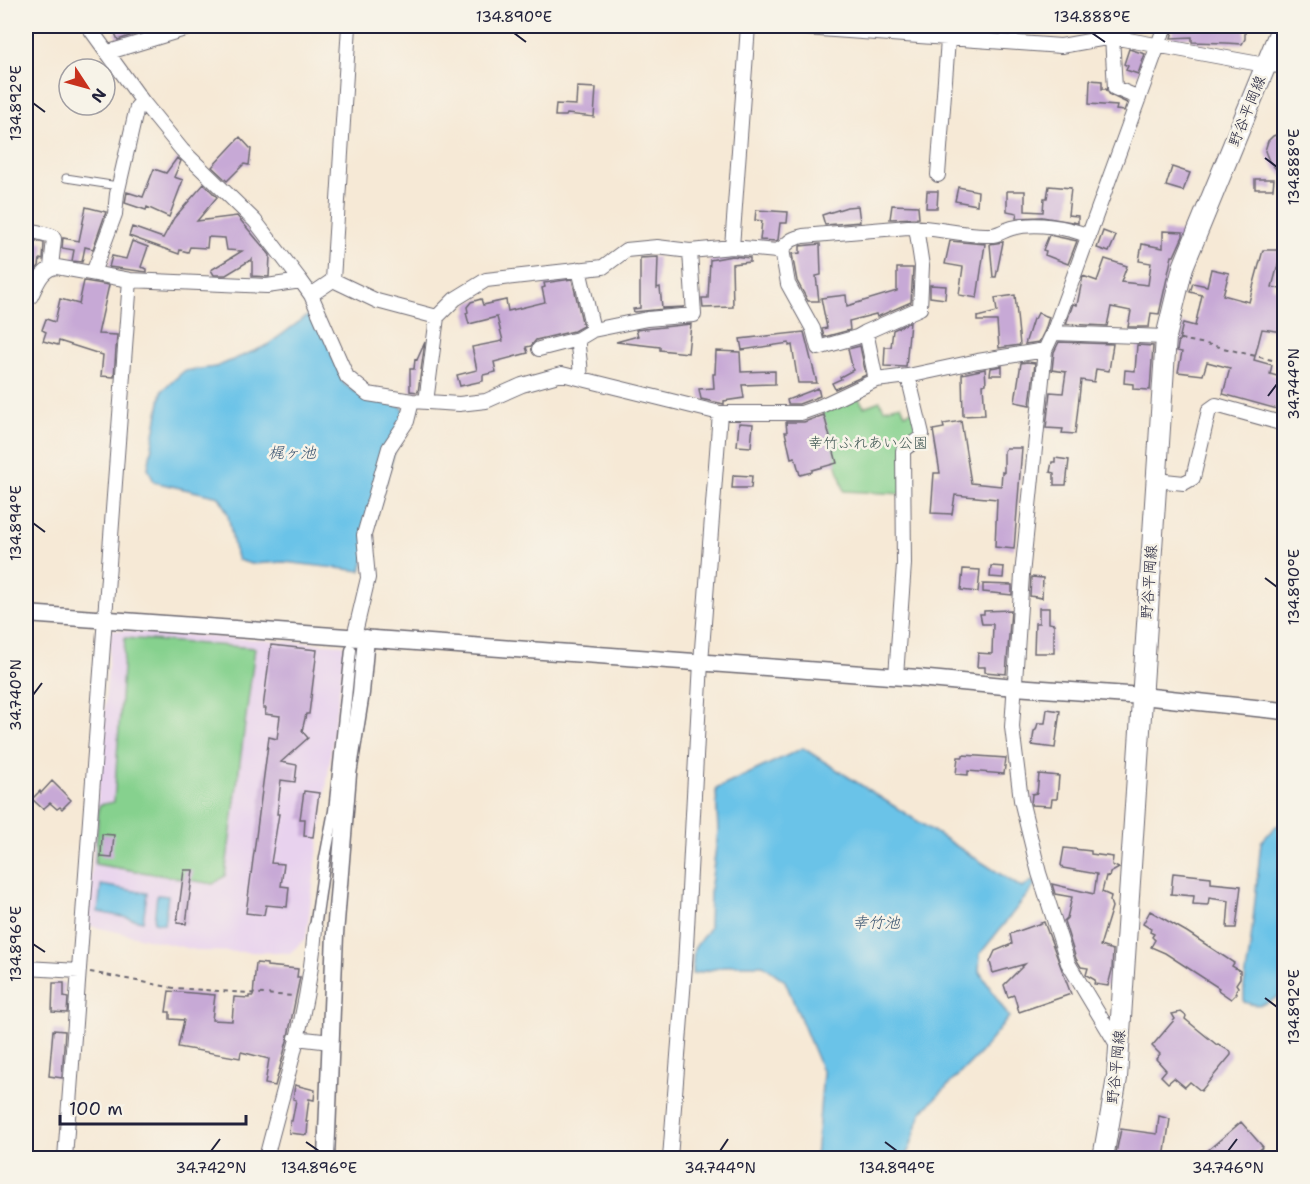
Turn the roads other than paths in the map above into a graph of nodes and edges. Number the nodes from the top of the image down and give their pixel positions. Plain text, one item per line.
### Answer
1 (88, 26) edge
2 (190, 26) edge
3 (349, 26) edge
4 (748, 26) edge
5 (777, 26) edge
6 (1165, 26) edge
7 (1282, 26) edge
8 (949, 32) edge
9 (1112, 37) junction
10 (1158, 45) junction
11 (109, 52) junction
12 (1275, 66) edge
13 (1138, 98) junction
14 (143, 102) junction
15 (938, 175) dead end
16 (66, 178) dead end
17 (118, 186) junction
18 (916, 227) junction
19 (26, 229) edge
20 (1089, 236) junction
21 (732, 247) junction
22 (782, 249) junction
23 (690, 251) junction
24 (51, 267) junction
25 (579, 269) junction
26 (93, 273) junction
27 (130, 280) junction
28 (333, 280) junction
29 (301, 281) junction
30 (311, 295) junction
31 (27, 298) edge
32 (437, 317) junction
33 (593, 330) junction
34 (866, 332) junction
35 (1053, 333) junction
36 (1166, 337) junction
37 (578, 339) junction
38 (539, 349) dead end
39 (1045, 350) junction
40 (908, 376) junction
41 (580, 378) junction
42 (876, 380) junction
43 (419, 402) junction
44 (720, 413) junction
45 (1284, 424) edge
46 (1155, 480) junction
47 (26, 614) edge
48 (106, 621) junction
49 (357, 642) junction
50 (701, 662) junction
51 (896, 676) junction
52 (1015, 687) junction
53 (1142, 696) junction
54 (1284, 711) edge
55 (315, 928) joint
56 (26, 968) edge
57 (79, 971) junction
58 (296, 1038) junction
59 (331, 1042) junction
60 (1119, 1048) junction
61 (65, 1158) edge
62 (266, 1158) edge
63 (326, 1158) edge
64 (670, 1158) edge
65 (1103, 1158) edge

1 - 11 street
2 - 11 street
3 - 28 street
4 - 21 street
5 - 8 street
6 - 10 street
7 - 12 main road, 野谷平岡線
8 - 9 street
8 - 15 street
9 - 10 street
9 - 13 street
10 - 12 street
10 - 13 street
11 - 14 street
12 - 36 main road, 野谷平岡線
13 - 20 street
14 - 17 street
14 - 29 street
16 - 17 lane
17 - 26 street
18 - 20 street
18 - 22 street
18 - 34 street
19 - 24 street
20 - 35 street
21 - 22 street
21 - 23 street
22 - 34 street
23 - 25 street
23 - 33 street
24 - 26 street
24 - 31 street
25 - 32 street
25 - 33 street
26 - 27 street
27 - 29 street
27 - 48 street
28 - 30 street
28 - 32 street
29 - 30 street
30 - 43 street
32 - 43 street
33 - 37 street
34 - 42 street
35 - 36 street
35 - 39 street
36 - 46 main road, 野谷平岡線
37 - 38 street
37 - 41 street
39 - 40 street
39 - 52 street
40 - 42 street
40 - 51 street
41 - 43 street
41 - 44 street
42 - 44 street
43 - 49 street
44 - 50 street
45 - 46 street
46 - 53 main road, 野谷平岡線
47 - 48 street
48 - 49 street
48 - 57 street
49 - 50 street
49 - 55 street
49 - 59 street
50 - 51 street
50 - 64 street
51 - 52 street
52 - 53 street
52 - 60 street
53 - 54 street
53 - 60 main road, 野谷平岡線
55 - 58 street
56 - 57 street
57 - 61 street
58 - 59 street
58 - 62 street
59 - 63 street
60 - 65 main road, 野谷平岡線

